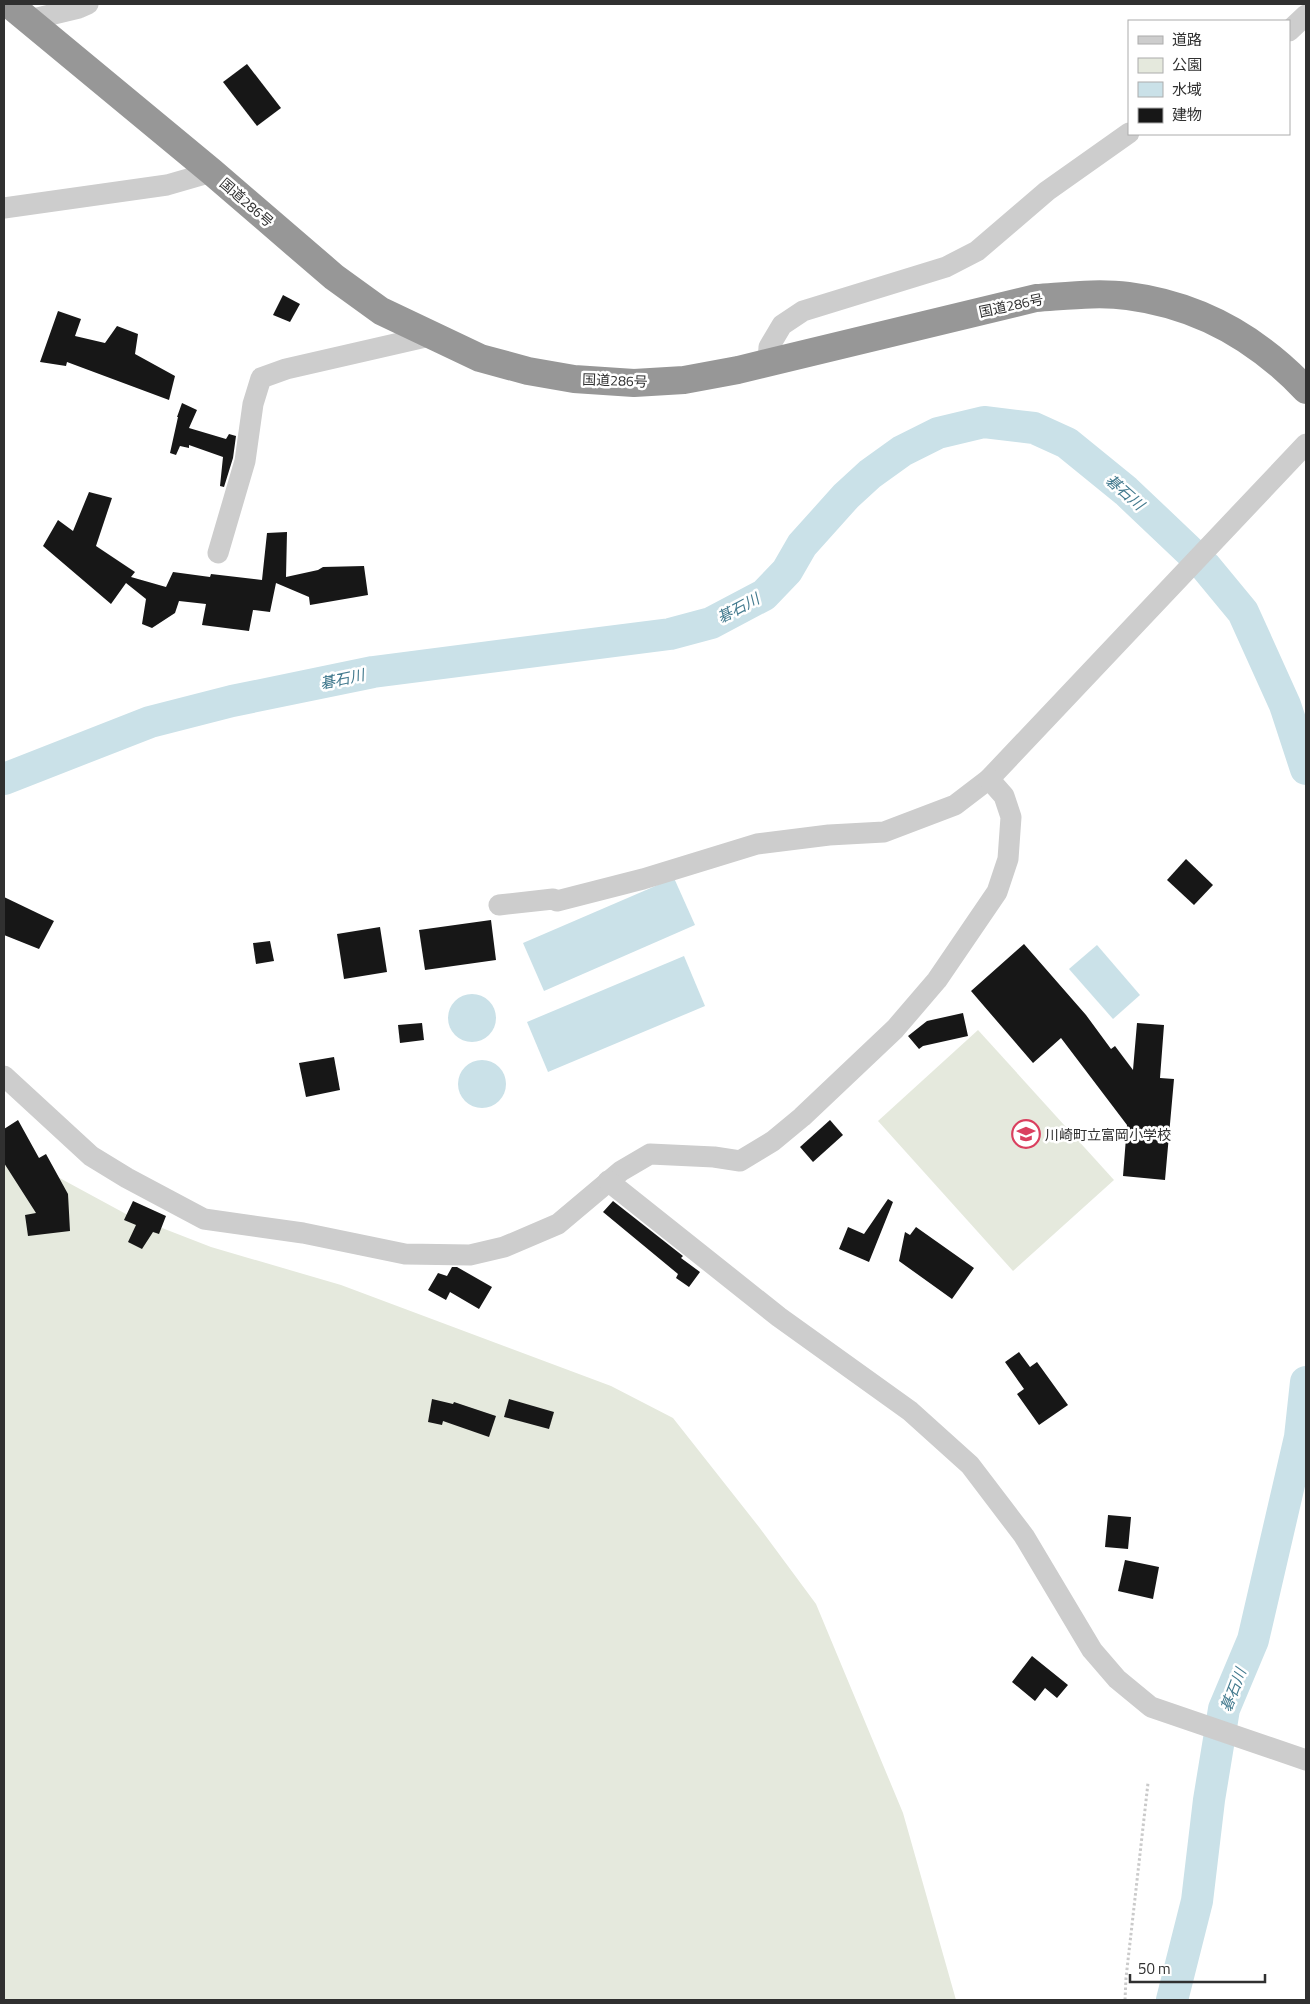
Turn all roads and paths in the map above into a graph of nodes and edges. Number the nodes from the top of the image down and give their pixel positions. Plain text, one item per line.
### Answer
1 (88, 4) edge
2 (19, 12) edge
3 (1306, 15) edge
4 (1290, 30) edge
5 (1128, 134) edge
6 (212, 172) junction
7 (4, 208) edge
8 (430, 336) junction
9 (768, 363) junction
10 (1306, 390) edge
11 (1306, 444) edge
12 (218, 552) dead end
13 (989, 779) junction
14 (499, 905) dead end
15 (4, 1076) edge
16 (608, 1181) junction
17 (1306, 1760) edge
18 (1148, 1783) dead end
19 (1125, 2000) edge

1 - 2 street
2 - 6 highway, 国道286号
3 - 4 street
5 - 9 street
6 - 7 street
6 - 8 highway, 国道286号
8 - 9 highway, 国道286号
8 - 12 street
9 - 10 highway, 国道286号
11 - 13 street
13 - 14 street
13 - 16 street
15 - 16 street
16 - 17 street
18 - 19 path

